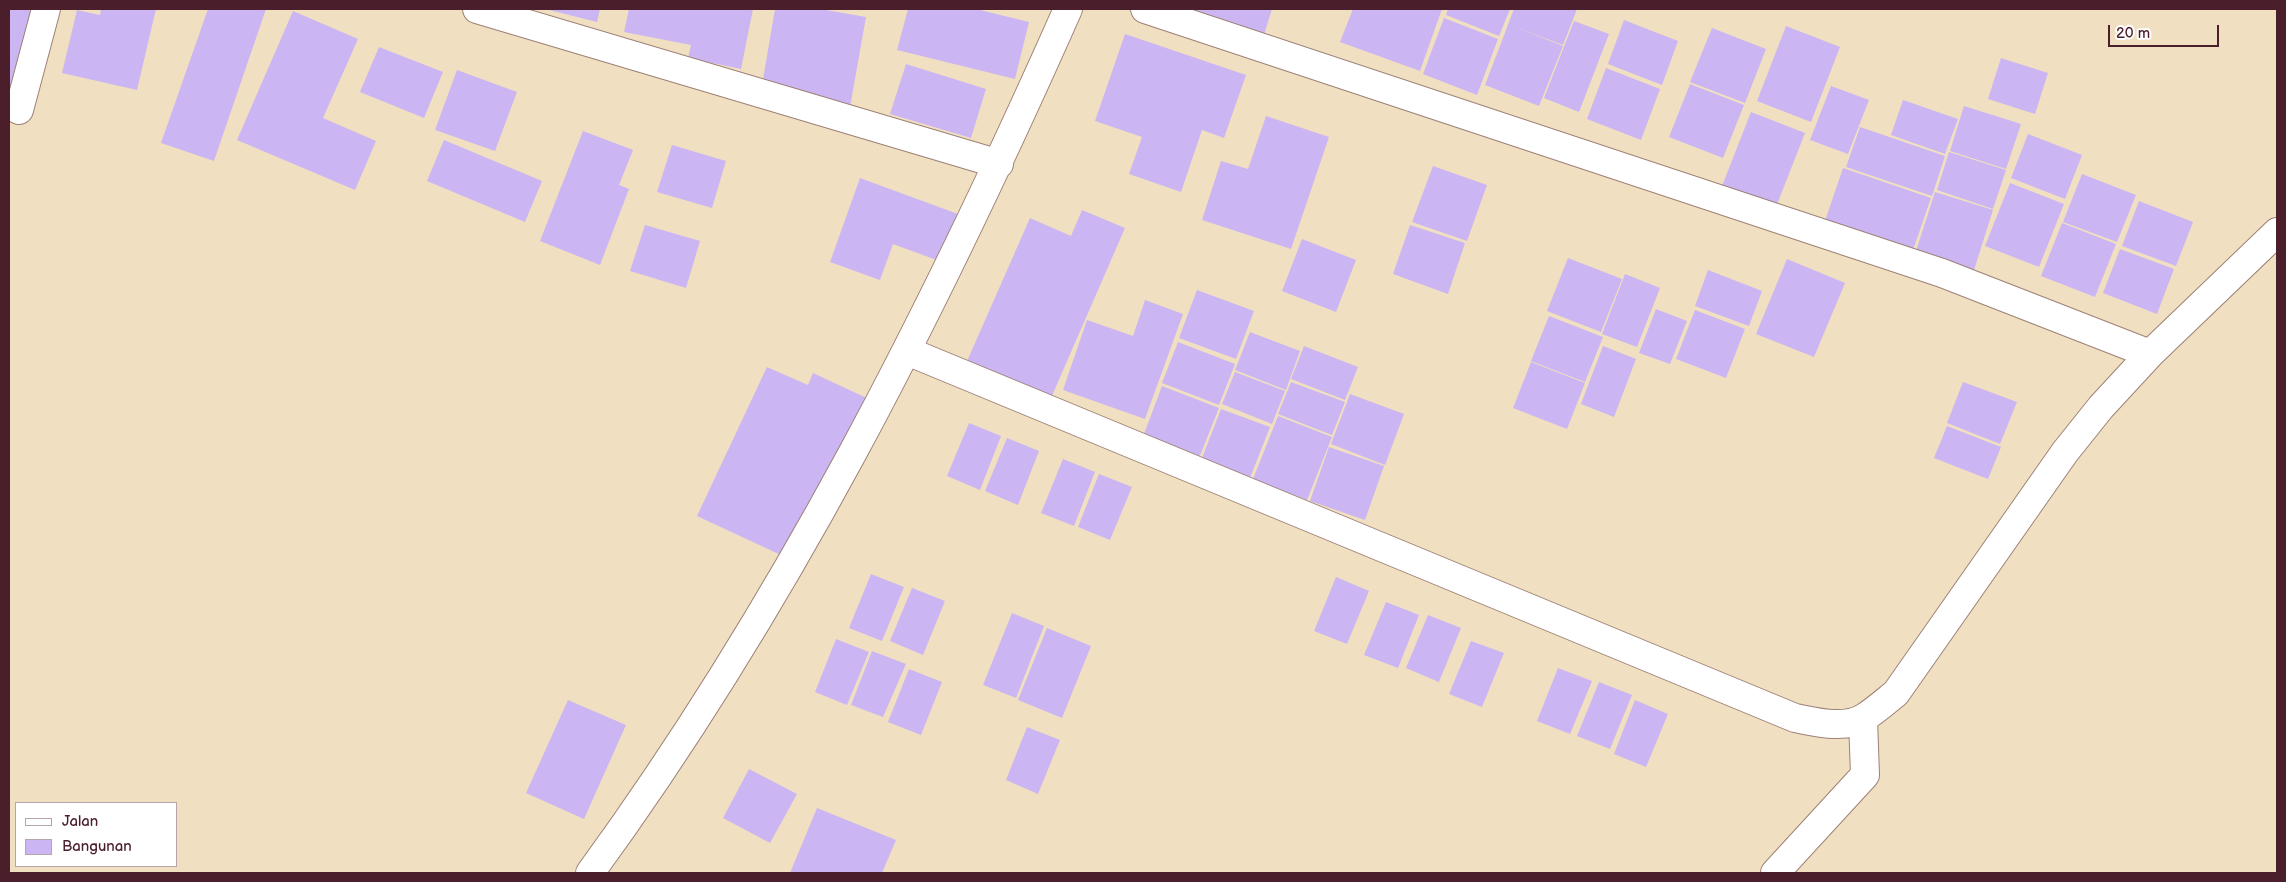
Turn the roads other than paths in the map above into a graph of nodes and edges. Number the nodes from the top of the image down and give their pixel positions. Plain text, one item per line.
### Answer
1 (46, 9) edge
2 (477, 9) edge
3 (1068, 9) edge
4 (1145, 9) edge
5 (19, 110) dead end
6 (999, 164) junction
7 (2277, 232) edge
8 (907, 351) junction
9 (2150, 354) junction
10 (1863, 719) junction
11 (590, 873) edge
12 (1775, 873) edge

1 - 5 street
2 - 6 street
3 - 6 street
4 - 9 street
6 - 8 street
7 - 9 street
8 - 10 street
8 - 11 street
9 - 10 street
10 - 12 street

